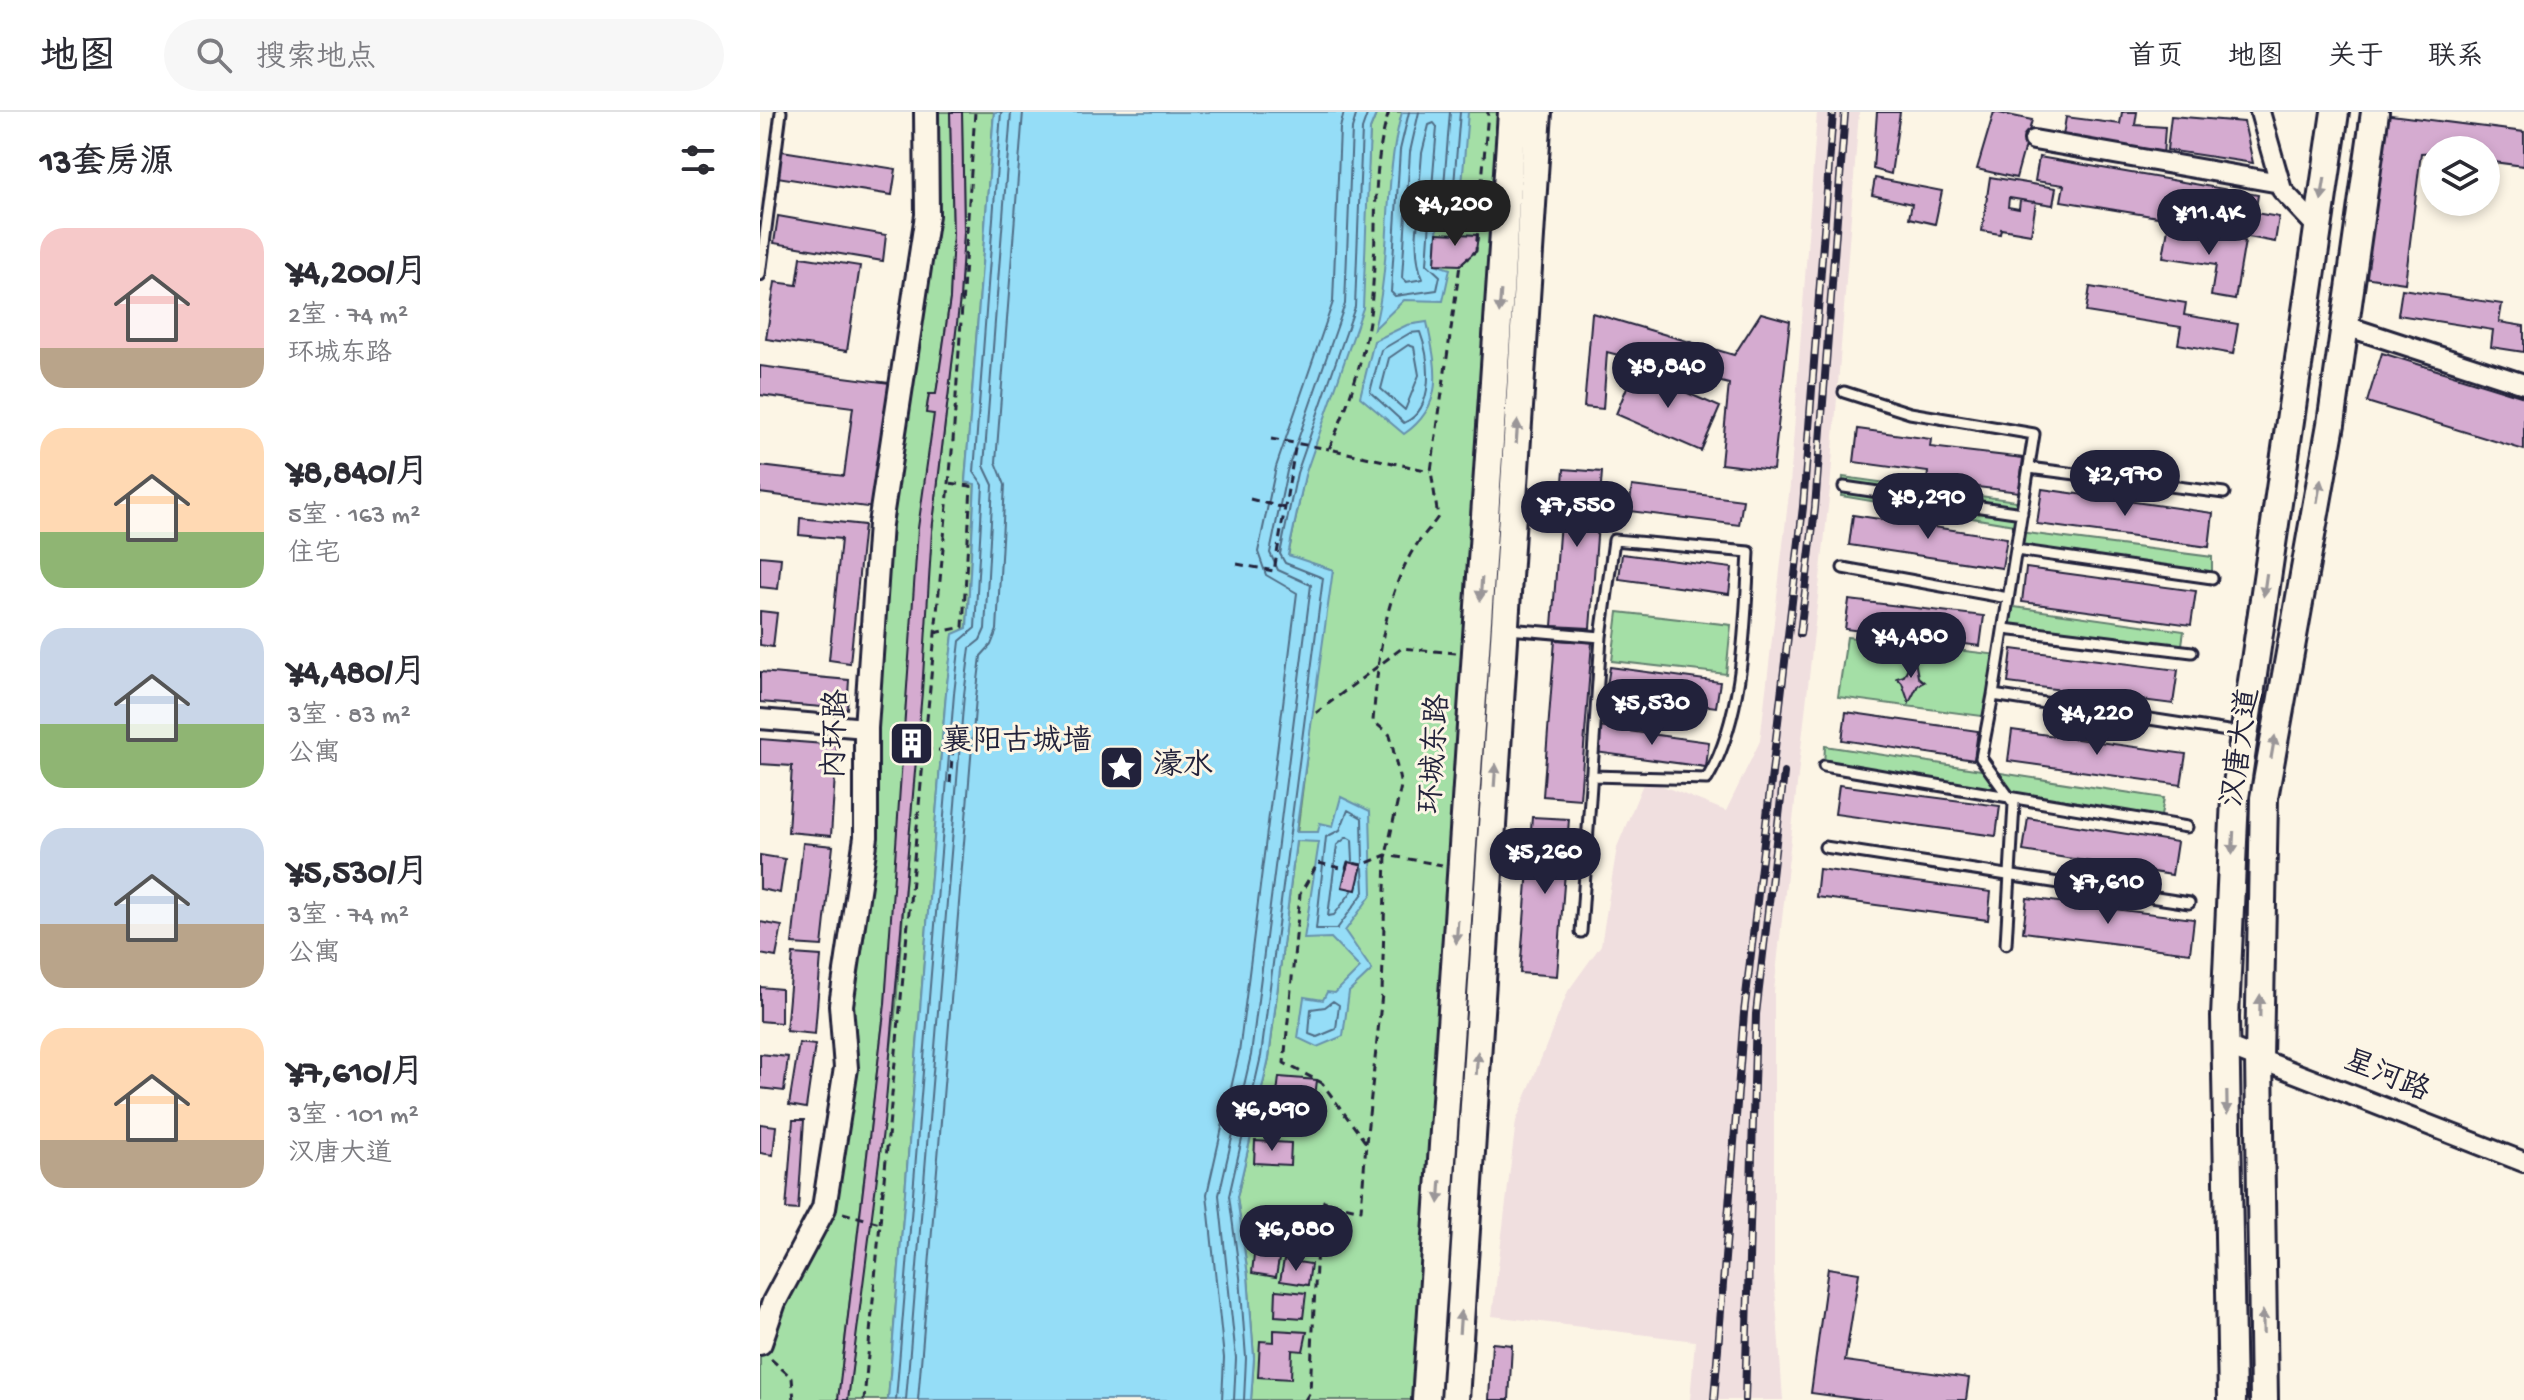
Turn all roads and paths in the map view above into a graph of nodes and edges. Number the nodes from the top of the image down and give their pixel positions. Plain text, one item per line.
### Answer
1 (781, 112) edge
2 (926, 112) edge
3 (975, 112) edge
4 (1389, 112) edge
5 (1488, 112) edge
6 (1512, 112) edge
7 (1538, 112) edge
8 (2260, 112) edge
9 (2335, 112) edge
10 (2375, 112) edge
11 (2034, 140) dead end
12 (2280, 183) junction
13 (2317, 227) junction
14 (760, 275) edge
15 (2343, 325) junction
16 (2524, 384) edge
17 (1844, 392) dead end
18 (1271, 439) dead end
19 (1296, 443) junction
20 (1329, 449) junction
21 (2029, 468) junction
22 (1431, 471) junction
23 (949, 483) junction
24 (1844, 487) dead end
25 (2224, 493) dead end
26 (1250, 499) dead end
27 (1285, 508) junction
28 (2022, 513) junction
29 (2016, 550) junction
30 (1237, 564) dead end
31 (1843, 568) dead end
32 (2212, 578) dead end
33 (2008, 598) junction
34 (1504, 629) junction
35 (2004, 629) junction
36 (934, 634) junction
37 (1601, 637) junction
38 (2192, 652) dead end
39 (1476, 654) junction
40 (1378, 667) junction
41 (1993, 695) junction
42 (1316, 713) dead end
43 (760, 719) edge
44 (866, 728) junction
45 (954, 733) dead end
46 (2245, 733) junction
47 (924, 749) junction
48 (953, 751) junction
49 (1824, 766) dead end
50 (1591, 776) junction
51 (950, 783) dead end
52 (2008, 795) junction
53 (2187, 827) dead end
54 (1825, 847) dead end
55 (1386, 855) junction
56 (1462, 869) junction
57 (2010, 875) junction
58 (2189, 903) dead end
59 (1581, 932) dead end
60 (2006, 944) dead end
61 (2226, 1046) junction
62 (2259, 1058) junction
63 (1366, 1143) junction
64 (2524, 1162) edge
65 (824, 1208) junction
66 (880, 1223) junction
67 (767, 1301) edge
68 (760, 1343) edge
69 (760, 1354) edge
70 (794, 1400) edge
71 (864, 1400) edge
72 (1305, 1400) edge
73 (1426, 1400) edge
74 (1455, 1400) edge
75 (2232, 1400) edge
76 (2264, 1400) edge

1 - 14 lane
2 - 44 street, 内环路
3 - 23 path
4 - 20 path
5 - 22 path
6 -> 39 main road, 环城东路
34 -> 7 main road, 环城东路
8 - 12 street
9 -> 13 main road, 汉唐大道
10 - 15 main road, 汉唐大道
11 - 12 street
12 - 13 street
13 -> 46 main road, 汉唐大道
15 - 16 street
62 -> 15 main road, 汉唐大道
17 - 21 lane
18 - 19 path
19 - 20 path
19 - 27 path
20 - 22 path
21 - 25 lane
21 - 28 lane
22 - 40 path
23 - 36 path
23 - 36 path
24 - 28 lane
26 - 27 path
27 - 30 path
28 - 29 lane
29 - 32 lane
29 - 33 lane
31 - 33 lane
33 - 35 lane
34 - 37 lane
74 -> 34 main road, 环城东路
35 - 38 lane
35 - 41 lane
36 - 47 path
37 - 50 lane
37 - 50 lane
39 - 40 path
39 - 56 main road, 环城东路
40 - 42 path
40 - 55 path
41 - 46 lane
41 - 52 lane
43 - 44 street
44 - 65 street, 内环路
45 - 48 path
46 -> 61 main road, 汉唐大道
47 - 48 path
47 - 66 path
48 - 51 path
49 - 52 lane
50 - 59 lane
52 - 53 lane
52 - 57 lane
54 - 57 lane
55 - 56 path
55 - 63 path
55 - 63 path
56 -> 73 main road, 环城东路
57 - 58 lane
57 - 60 lane
61 - 62 street, 星河路
61 -> 75 main road, 汉唐大道
62 - 64 street, 星河路
76 -> 62 main road, 汉唐大道
63 - 72 path
65 - 66 path
65 - 67 street, 内环路
66 - 71 path
67 - 68 street, 内环路
69 - 70 path

